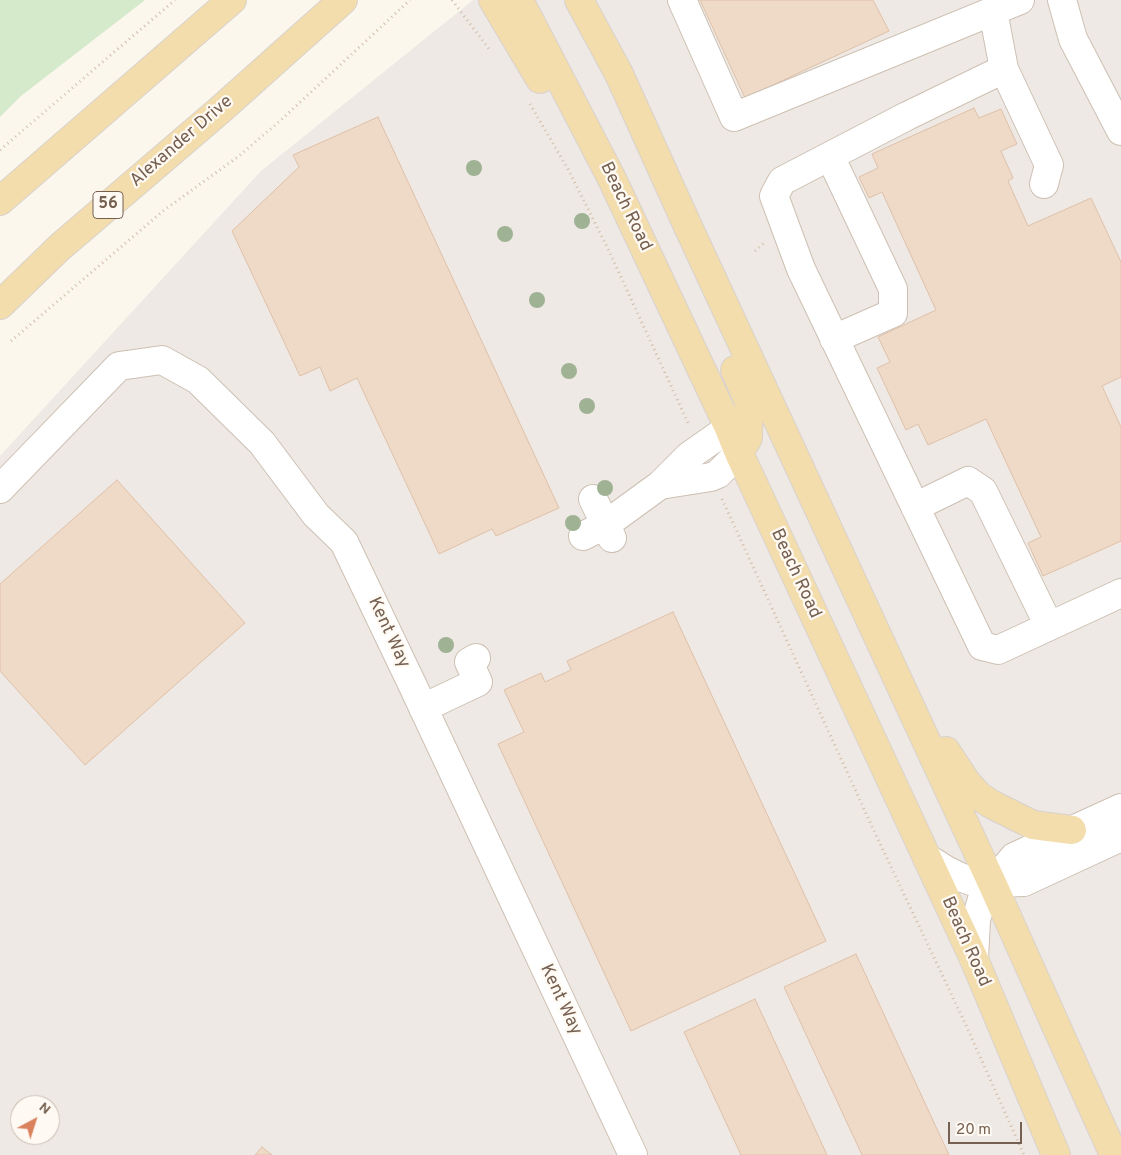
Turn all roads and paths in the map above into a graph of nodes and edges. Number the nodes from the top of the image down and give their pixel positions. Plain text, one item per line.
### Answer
1 (175, 0) edge
2 (217, 0) edge
3 (232, 0) edge
4 (343, 0) edge
5 (410, 0) edge
6 (452, 0) edge
7 (493, 0) edge
8 (519, 0) edge
9 (580, 0) edge
10 (682, 0) edge
11 (1020, 0) edge
12 (1062, 0) edge
13 (993, 11) junction
14 (493, 54) dead end
15 (161, 61) junction
16 (1004, 69) junction
17 (527, 99) dead end
18 (1121, 131) edge
19 (0, 150) edge
20 (830, 156) junction
21 (612, 179) junction
22 (1044, 184) dead end
23 (0, 201) edge
24 (762, 245) dead end
25 (755, 251) dead end
26 (0, 305) edge
27 (724, 306) junction
28 (834, 340) junction
29 (11, 341) dead end
30 (729, 428) junction
31 (699, 450) junction
32 (739, 453) junction
33 (715, 475) junction
34 (660, 485) junction
35 (0, 489) edge
36 (593, 499) dead end
37 (915, 507) junction
38 (1120, 596) edge
39 (1049, 626) junction
40 (476, 658) dead end
41 (897, 677) junction
42 (423, 708) junction
43 (1121, 808) edge
44 (1072, 830) junction
45 (1121, 837) edge
46 (927, 858) junction
47 (992, 883) junction
48 (974, 959) junction
49 (633, 1155) edge
50 (1024, 1155) edge
51 (1056, 1155) edge
52 (1114, 1155) edge

1 - 19 path
2 - 15 main road
3 - 15 main road
4 - 26 main road, Alexander Drive / 56
5 - 29 path
6 - 14 path
7 - 21 main road
8 - 21 main road, Beach Road
9 - 27 main road
10 - 13 street
11 - 13 street
12 - 18 street
13 - 16 street
15 - 23 main road
16 - 20 street
16 - 22 street
17 - 31 path
20 - 28 street
20 - 28 street
21 - 30 main road, Beach Road
24 - 25 path
27 - 32 main road
27 - 41 main road
28 - 37 street
30 - 31 street
30 - 32 main road, Beach Road
31 - 34 street
32 - 33 street
32 - 46 main road, Beach Road
33 - 34 street
33 - 50 path
34 - 36 street
35 - 42 street, Kent Way
37 - 39 street
37 - 39 street
38 - 39 street
40 - 42 street
41 - 44 main road
41 - 47 main road
42 - 49 street, Kent Way
43 - 44 street
44 - 47 street
45 - 47 street
46 - 47 street
46 - 48 main road, Beach Road
47 - 48 street
47 - 52 main road
48 - 51 main road, Beach Road

